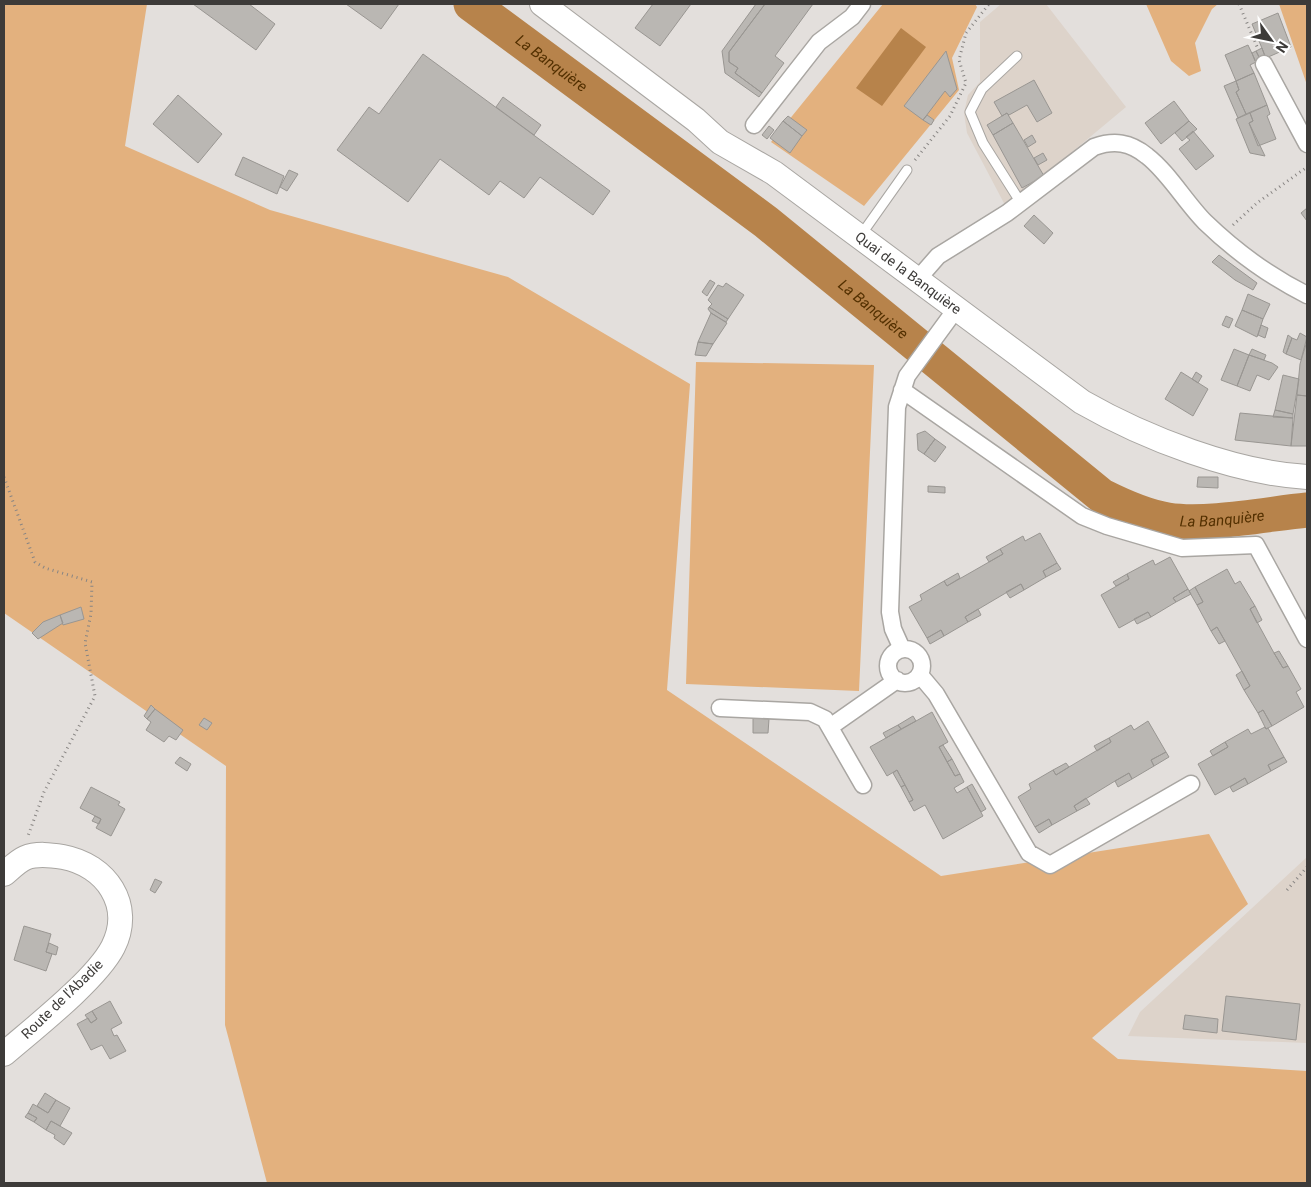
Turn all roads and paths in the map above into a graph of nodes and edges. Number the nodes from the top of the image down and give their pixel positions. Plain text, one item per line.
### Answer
1 (542, 4) edge
2 (862, 4) edge
3 (989, 4) edge
4 (1239, 4) edge
5 (1017, 56) dead end
6 (1264, 64) joint
7 (754, 125) dead end
8 (1307, 144) edge
9 (1307, 166) edge
10 (906, 170) joint
11 (1021, 203) junction
12 (1221, 235) junction
13 (859, 237) junction
14 (917, 280) junction
15 (1307, 295) edge
16 (950, 317) junction
17 (905, 383) junction
18 (4, 477) edge
19 (1307, 477) edge
20 (1302, 616) edge
21 (1307, 639) edge
22 (902, 649) junction
23 (920, 675) junction
24 (897, 680) junction
25 (720, 708) dead end
26 (830, 727) junction
27 (1190, 784) dead end
28 (863, 786) dead end
29 (32, 856) junction
30 (1307, 867) edge
31 (4, 874) edge
32 (1287, 890) dead end
33 (4, 1054) edge

1 - 13 street, Quai de la Banquière
2 - 7 street
3 - 10 path
4 - 6 path
5 - 11 lane
6 - 8 street
9 - 12 path
10 - 13 lane
11 - 12 street
11 - 14 street
12 - 15 street
13 - 14 street, Quai de la Banquière
14 - 16 street, Quai de la Banquière
16 - 17 street
16 - 19 street, Quai de la Banquière
17 - 20 street
17 - 22 street
18 - 29 path
20 - 21 street
22 - 23 street
22 - 24 street
23 - 24 street
23 - 27 street
24 - 26 street
25 - 26 street
26 - 28 street
29 - 31 street
29 - 33 street, Route de l'Abadie
30 - 32 path

